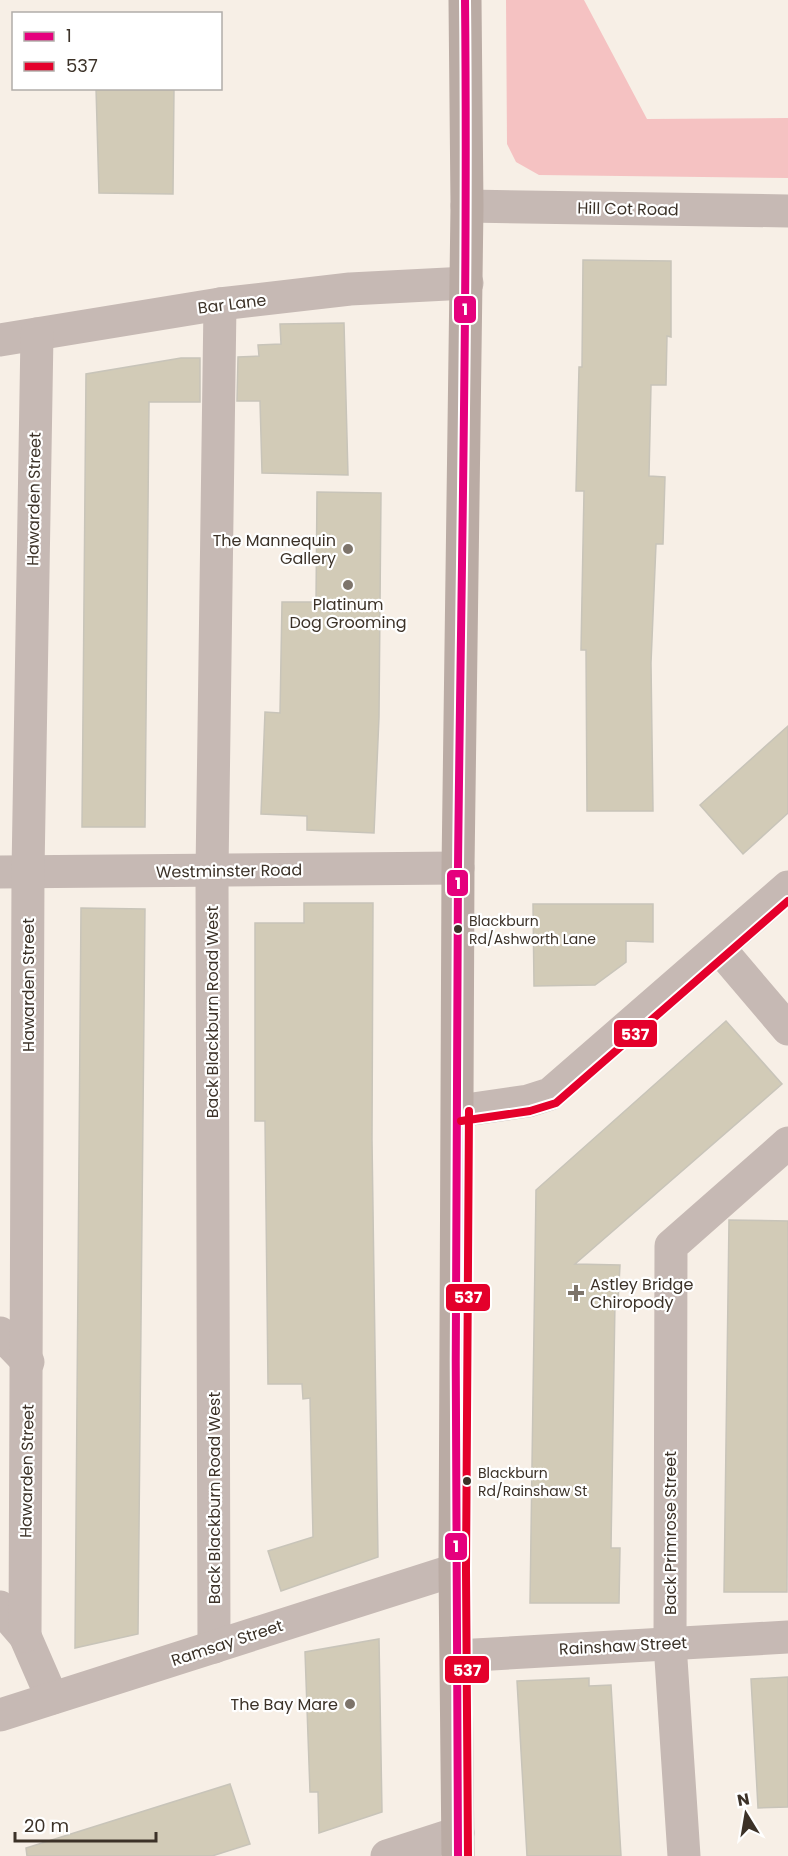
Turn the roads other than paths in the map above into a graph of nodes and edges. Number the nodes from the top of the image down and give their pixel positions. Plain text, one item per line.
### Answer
1 (465, 0) edge
2 (467, 206) junction
3 (788, 211) edge
4 (467, 283) junction
5 (220, 304) junction
6 (37, 334) junction
7 (0, 340) edge
8 (458, 868) junction
9 (14, 872) edge
10 (212, 872) junction
11 (788, 887) edge
12 (720, 949) junction
13 (788, 1029) edge
14 (459, 1111) junction
15 (788, 1143) edge
16 (0, 1333) edge
17 (28, 1362) junction
18 (455, 1570) junction
19 (0, 1607) edge
20 (25, 1636) junction
21 (788, 1637) edge
22 (670, 1644) junction
23 (214, 1647) junction
24 (457, 1656) junction
25 (52, 1698) junction
26 (0, 1714) edge
27 (458, 1845) edge
28 (387, 1856) edge
29 (684, 1856) edge

1 - 2 highway
2 - 3 street, Hill Cot Road
2 - 4 highway
4 - 5 street, Bar Lane
4 - 8 highway
5 - 6 street, Bar Lane
5 - 10 street, Back Blackburn Road West
6 - 7 street, Bar Lane
6 - 9 street, Hawarden Street
8 - 10 street, Westminster Road
8 - 14 highway
9 - 10 street, Westminster Road
9 - 17 street, Hawarden Street
10 - 23 street, Back Blackburn Road West
11 - 12 street
12 - 13 street
12 - 14 street
14 - 18 highway
15 - 22 street, Back Primrose Street
16 - 17 street
17 - 20 street, Hawarden Street
18 - 23 street, Ramsay Street
18 - 24 highway
19 - 20 street
20 - 25 street
21 - 22 street, Rainshaw Street
22 - 24 street, Rainshaw Street
22 - 29 street, Back Primrose Street
23 - 25 street, Ramsay Street
24 - 27 highway
25 - 26 street, Ramsay Street
27 - 28 street

